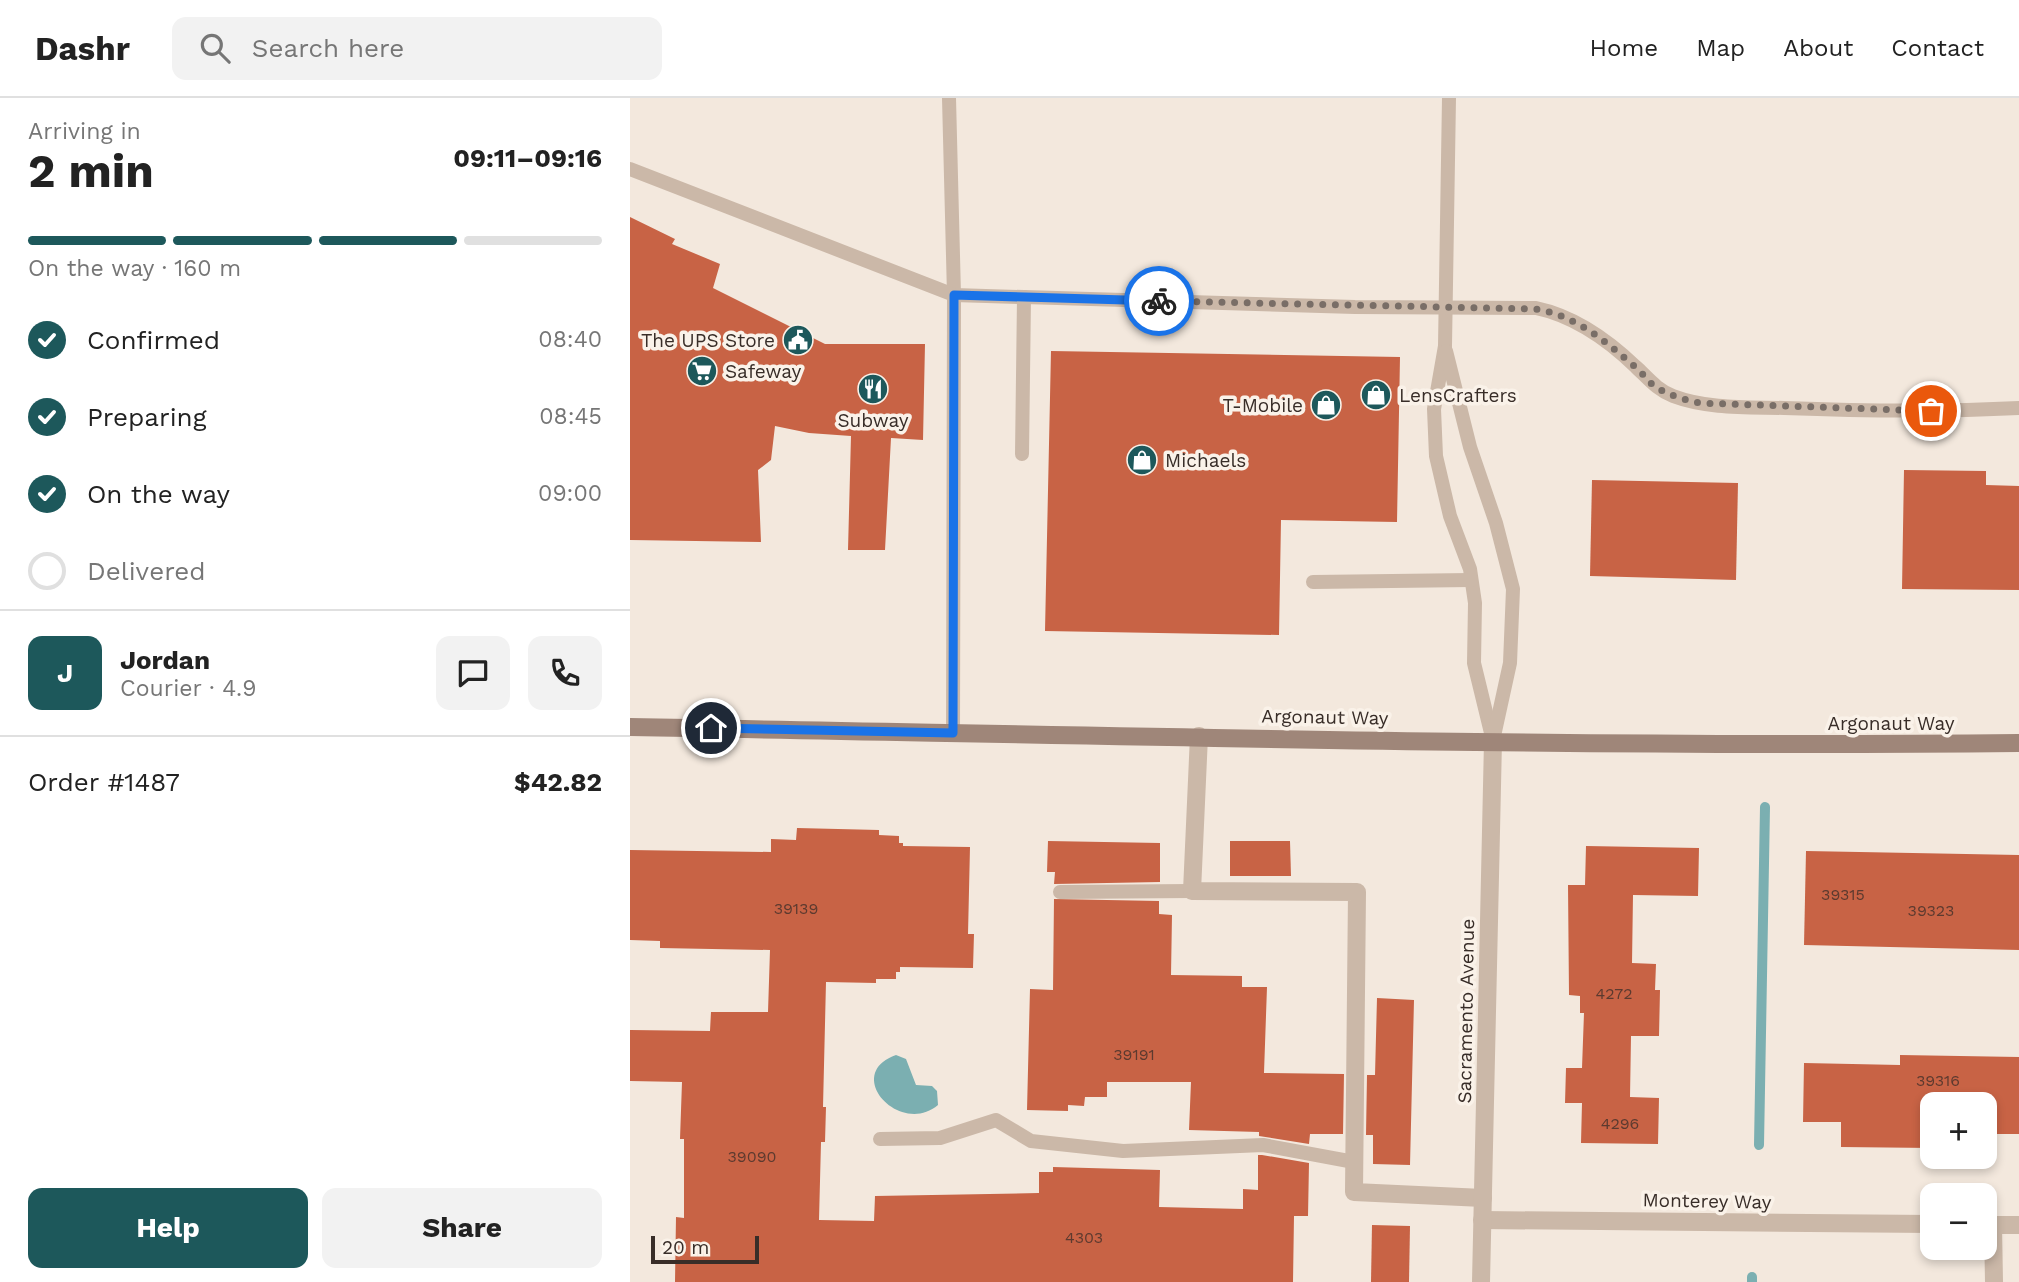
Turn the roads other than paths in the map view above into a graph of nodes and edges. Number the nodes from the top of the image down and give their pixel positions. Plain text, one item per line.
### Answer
1 (949, 98) edge
2 (1449, 98) edge
3 (630, 169) edge
4 (954, 295) junction
5 (1024, 297) junction
6 (1446, 307) junction
7 (1445, 346) junction
8 (2019, 408) edge
9 (1022, 454) dead end
10 (1471, 580) junction
11 (1313, 582) dead end
12 (630, 727) edge
13 (953, 733) junction
14 (1199, 736) junction
15 (1493, 741) junction
16 (2019, 743) edge
17 (1192, 891) junction
18 (1060, 892) dead end
19 (880, 1139) dead end
20 (1354, 1162) junction
21 (1483, 1198) junction
22 (1482, 1220) junction
23 (1920, 1224) edge
24 (1997, 1225) edge
25 (2019, 1225) edge
26 (1992, 1260) edge
27 (1481, 1282) edge
28 (1994, 1282) edge

1 - 4 lane
2 - 6 lane
3 - 4 lane
4 - 5 lane
4 - 13 lane
5 - 6 lane
5 - 9 lane
6 - 7 lane
6 - 8 lane
7 - 10 lane
7 - 15 lane
10 - 11 lane
10 - 15 lane
12 - 13 street, Argonaut Way
13 - 14 street, Argonaut Way
14 - 15 street, Argonaut Way
14 - 17 street
15 - 16 street, Argonaut Way
15 - 21 street, Sacramento Avenue
17 - 18 lane
17 - 20 street
19 - 20 lane
20 - 21 street
21 - 22 street, Sacramento Avenue
22 - 23 street, Monterey Way
22 - 27 street, Sacramento Avenue
24 - 25 street
26 - 28 street

